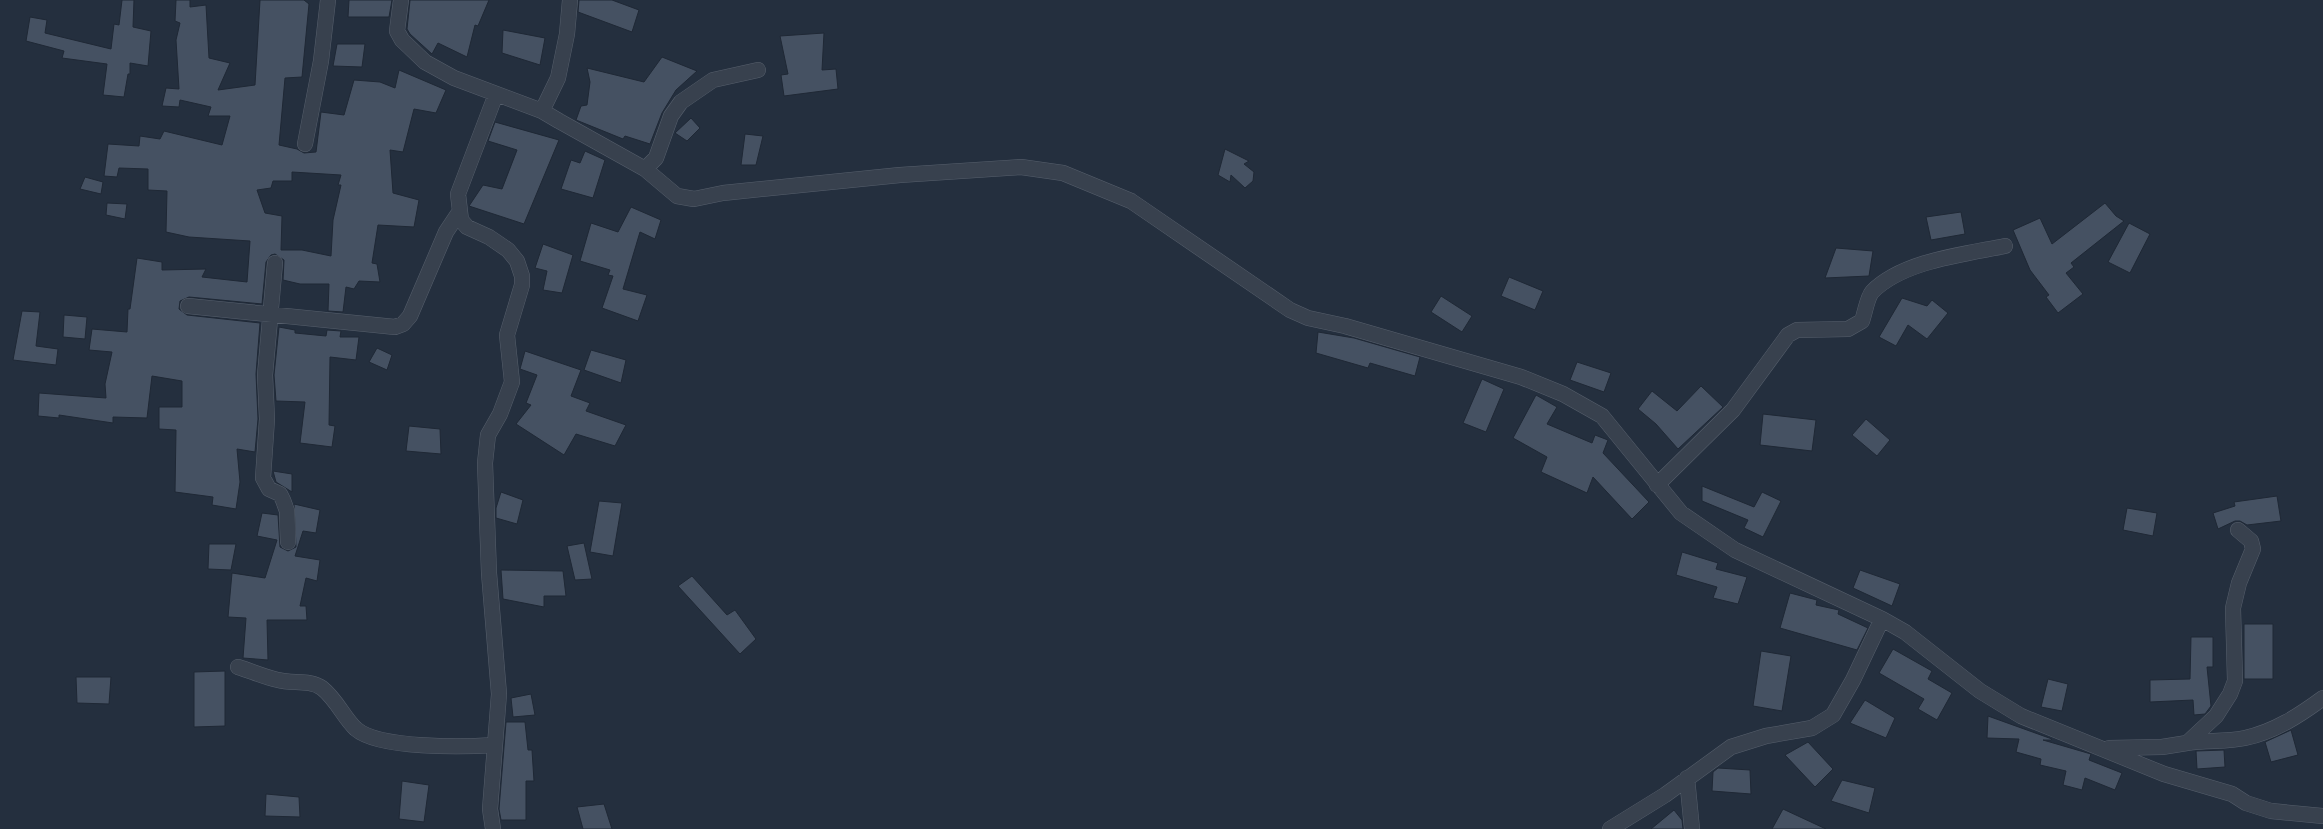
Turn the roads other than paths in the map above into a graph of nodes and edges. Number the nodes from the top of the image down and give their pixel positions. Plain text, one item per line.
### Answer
1 (328, 0) edge
2 (401, 0) edge
3 (570, 0) edge
4 (758, 70) dead end
5 (496, 94) junction
6 (542, 111) junction
7 (305, 144) dead end
8 (645, 169) junction
9 (460, 211) junction
10 (2005, 246) dead end
11 (275, 263) dead end
12 (188, 306) dead end
13 (269, 314) junction
14 (1657, 485) junction
15 (2238, 530) dead end
16 (288, 542) dead end
17 (1882, 619) junction
18 (238, 667) dead end
19 (2323, 698) edge
20 (2188, 743) junction
21 (495, 745) junction
22 (2102, 748) junction
23 (1687, 778) junction
24 (2323, 816) edge
25 (494, 829) edge
26 (1610, 829) edge
27 (1692, 829) edge

1 - 7 street
2 - 5 street
3 - 6 street
4 - 8 street
5 - 6 street
5 - 9 street
6 - 8 street
8 - 14 street
9 - 13 street
9 - 21 street
10 - 14 street
11 - 13 street
12 - 13 street
13 - 16 street
14 - 17 street
15 - 20 street
17 - 22 street
17 - 23 street
18 - 21 street
19 - 20 street
20 - 22 street
21 - 25 street
22 - 24 street
23 - 26 street
23 - 27 street

